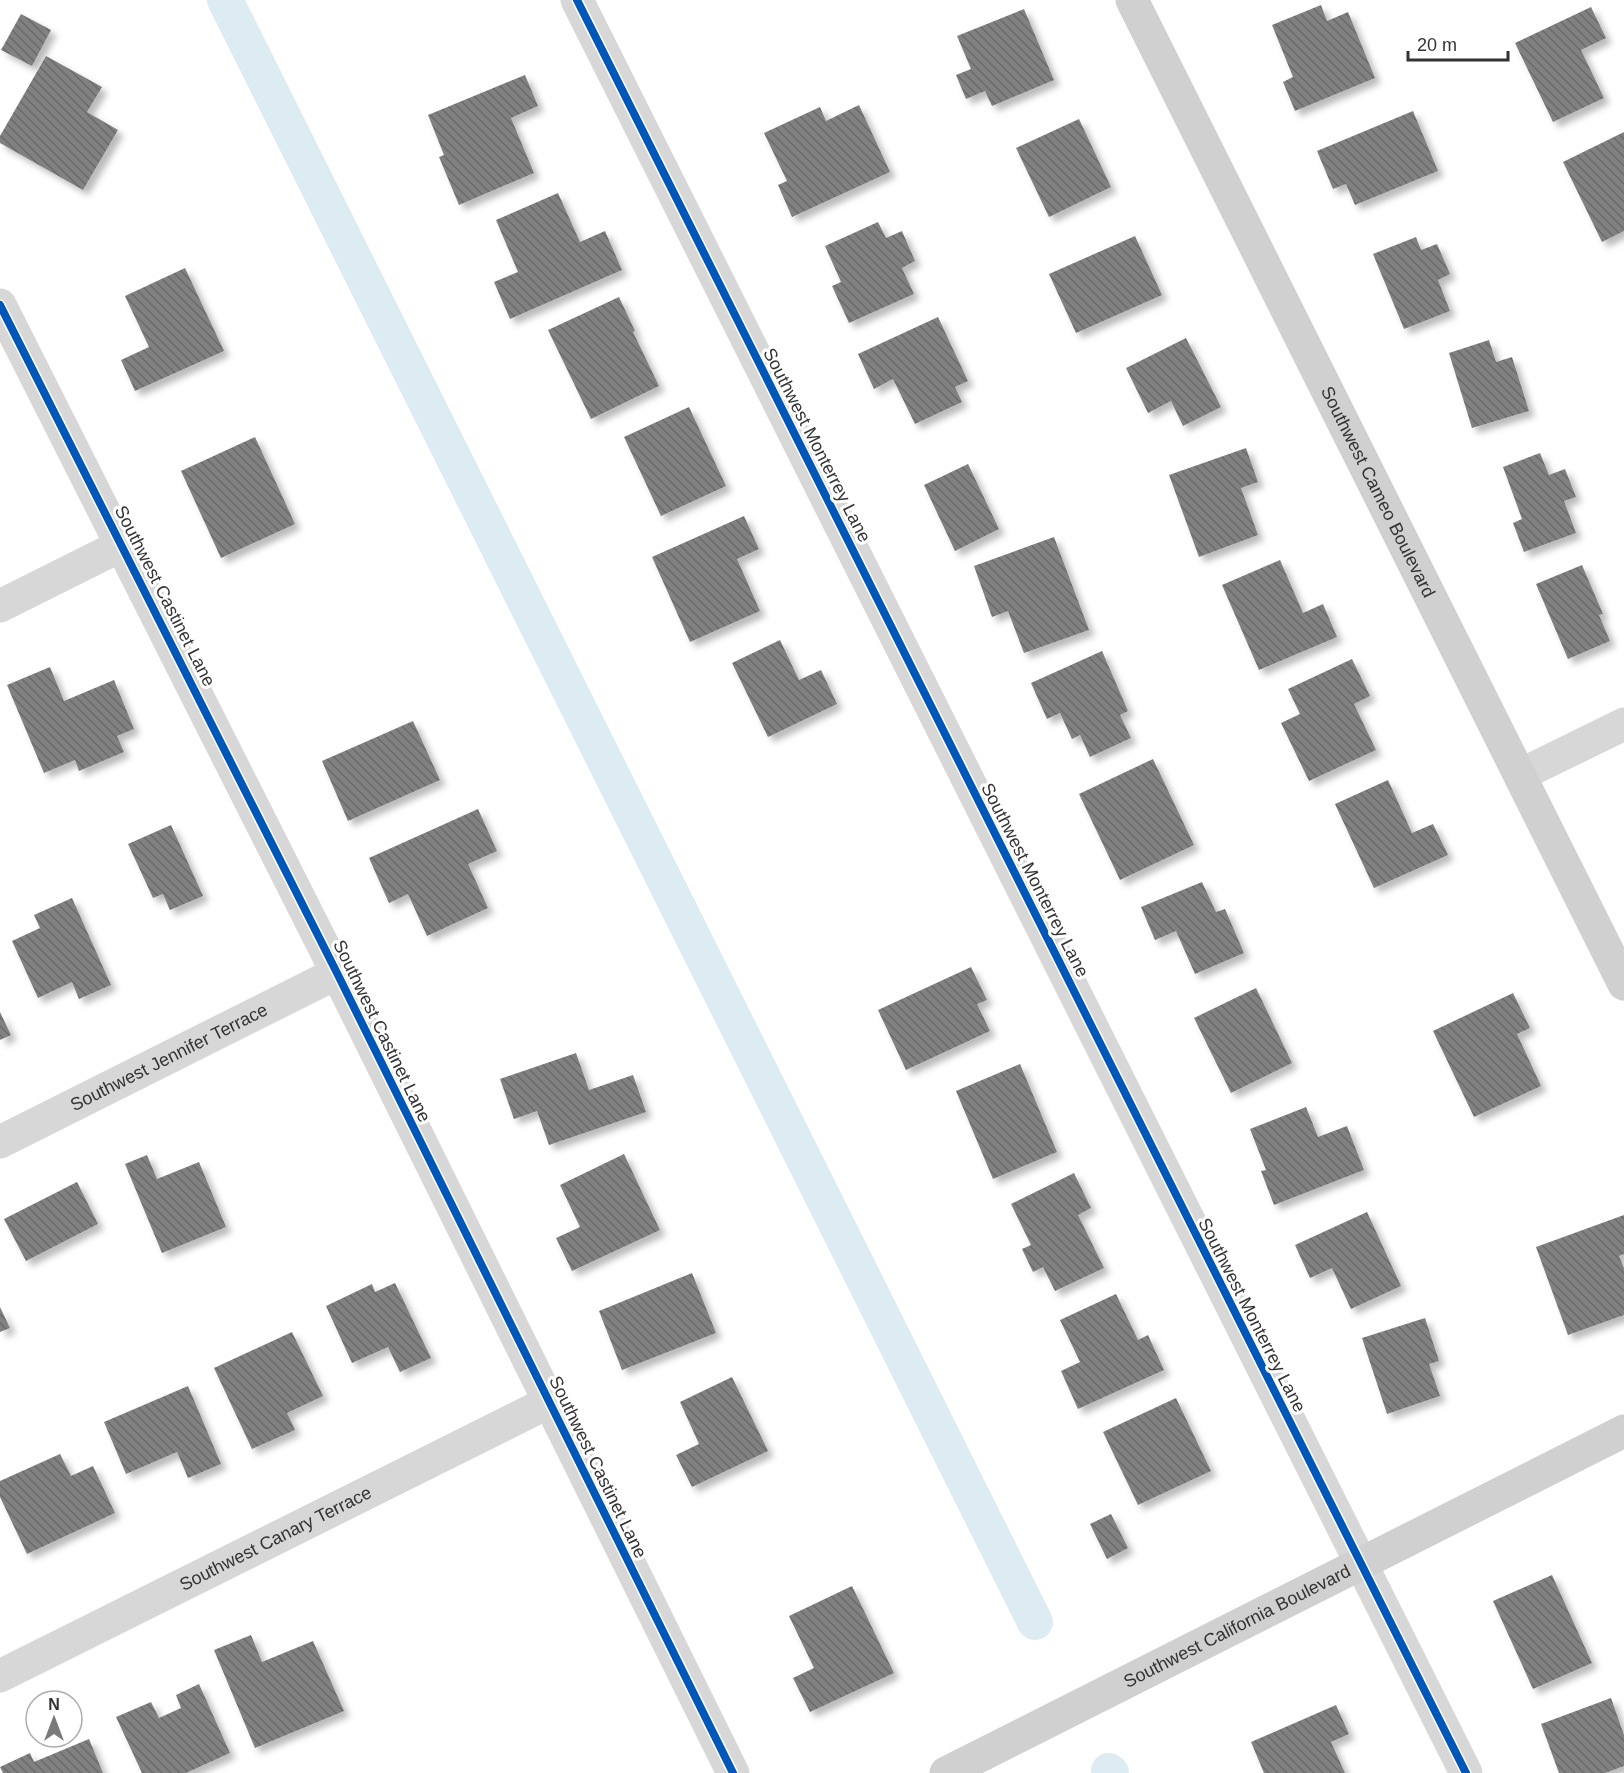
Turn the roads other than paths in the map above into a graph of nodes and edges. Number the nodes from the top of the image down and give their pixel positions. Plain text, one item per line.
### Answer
1 (577, 0) edge
2 (1132, 0) edge
3 (0, 305) edge
4 (122, 545) junction
5 (0, 606) edge
6 (1624, 724) edge
7 (1520, 775) junction
8 (336, 973) junction
9 (1624, 984) edge
10 (0, 1142) edge
11 (549, 1402) junction
12 (1624, 1431) edge
13 (1360, 1564) junction
14 (0, 1676) edge
15 (734, 1773) edge
16 (946, 1773) edge
17 (1466, 1773) edge

1 - 13 street, Southwest Monterrey Lane
2 - 7 street, Southwest Cameo Boulevard
3 - 4 street, Southwest Castinet Lane
4 - 5 street
4 - 8 street, Southwest Castinet Lane
6 - 7 street
7 - 9 street, Southwest Cameo Boulevard
8 - 10 street, Southwest Jennifer Terrace
8 - 11 street, Southwest Castinet Lane
11 - 14 street, Southwest Canary Terrace
11 - 15 street, Southwest Castinet Lane
12 - 13 street, Southwest California Boulevard
13 - 16 street, Southwest California Boulevard
13 - 17 street, Southwest Monterrey Lane

